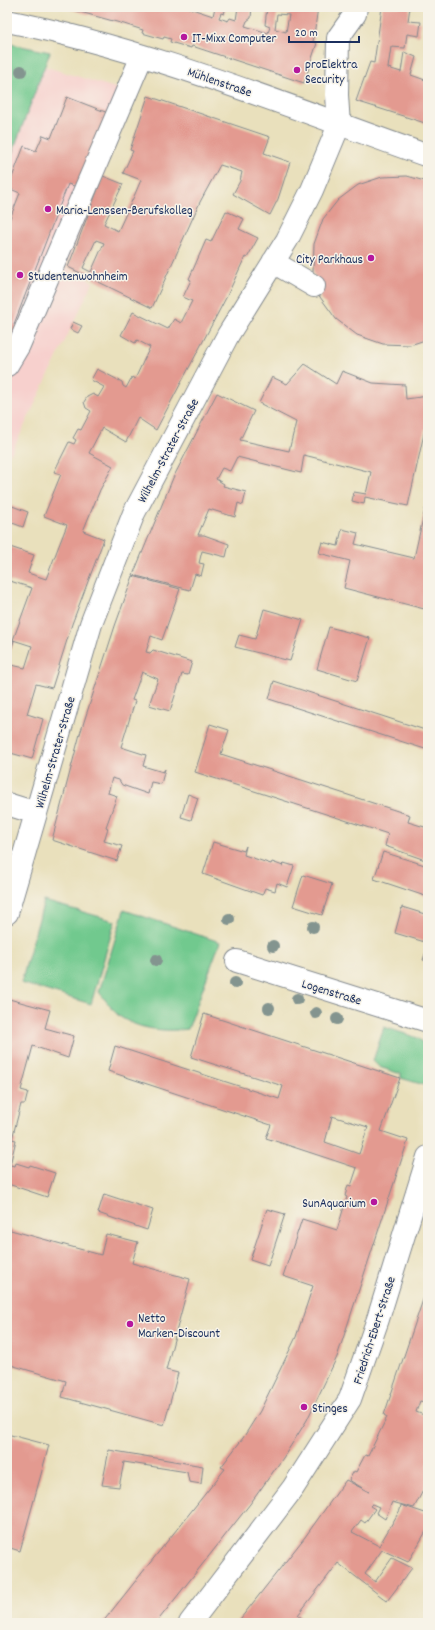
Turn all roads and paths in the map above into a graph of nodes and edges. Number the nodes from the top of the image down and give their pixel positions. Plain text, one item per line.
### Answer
1 (353, 15) edge
2 (7, 21) edge
3 (142, 56) junction
4 (339, 125) junction
5 (428, 156) edge
6 (273, 262) junction
7 (314, 286) dead end
8 (7, 365) edge
9 (7, 804) edge
10 (36, 813) junction
11 (7, 913) edge
12 (237, 961) dead end
13 (428, 1021) edge
14 (428, 1157) edge
15 (190, 1623) edge

1 - 4 street, Wilhelm-Strater-Straße
2 - 3 street, Mühlenstraße
3 - 4 street, Mühlenstraße
3 - 8 street
4 - 5 street, Mühlenstraße
4 - 6 street, Wilhelm-Strater-Straße
6 - 7 street
6 - 10 street, Wilhelm-Strater-Straße
9 - 10 street
10 - 11 street, Wilhelm-Strater-Straße
12 - 13 street, Logenstraße
14 - 15 street, Friedrich-Ebert-Straße

